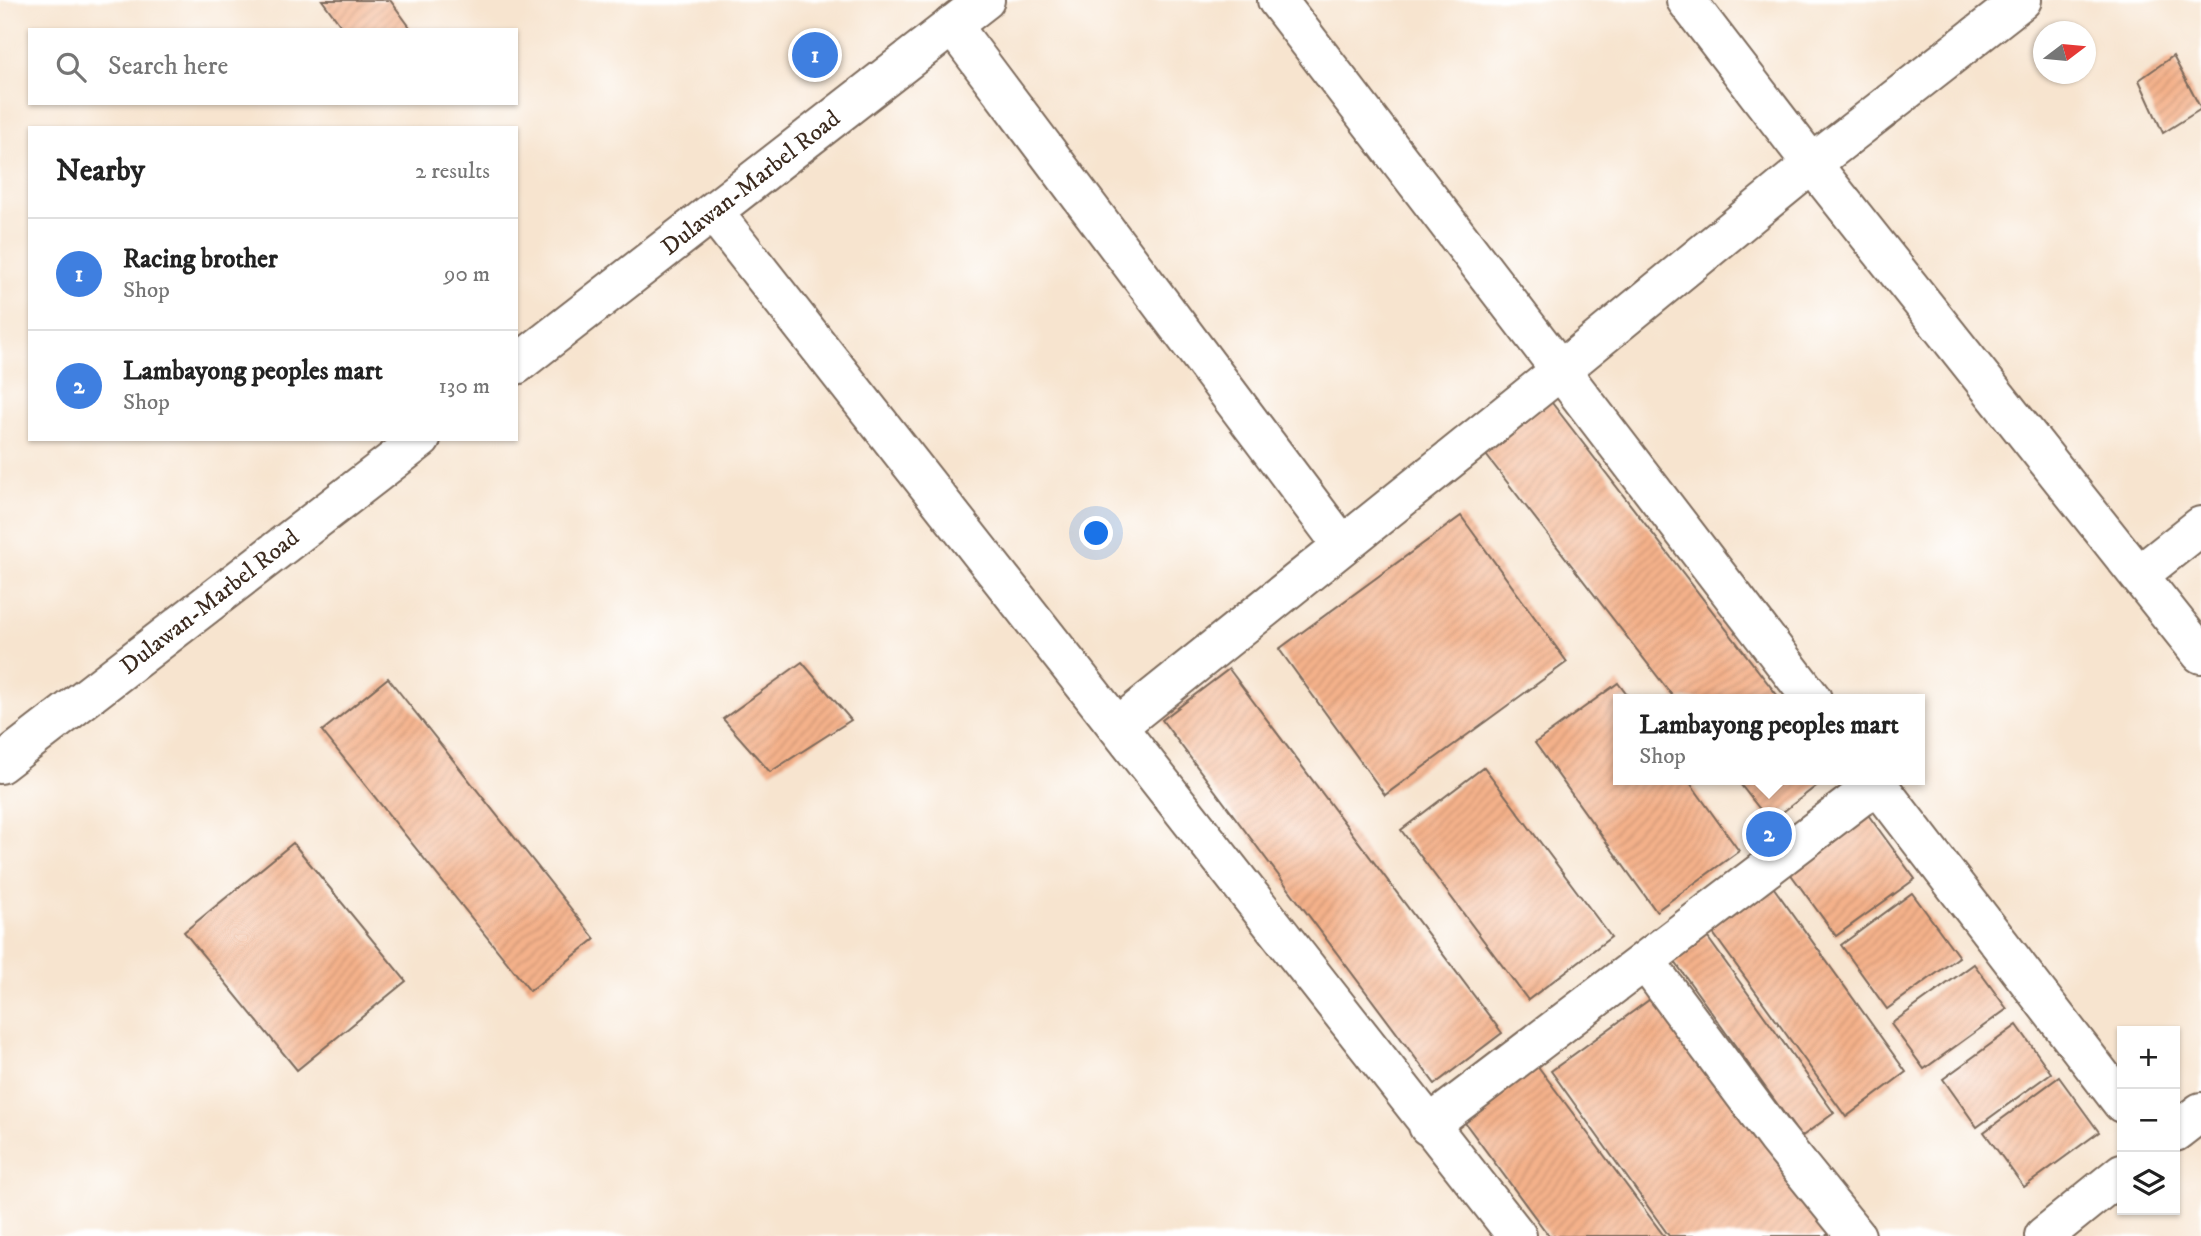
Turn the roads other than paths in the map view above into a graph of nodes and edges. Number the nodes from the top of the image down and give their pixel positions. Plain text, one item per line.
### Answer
1 (985, 0) edge
2 (1277, 0) edge
3 (1686, 0) edge
4 (2022, 0) edge
5 (952, 25) junction
6 (1812, 164) junction
7 (714, 213) junction
8 (518, 363) edge
9 (1562, 370) junction
10 (418, 441) edge
11 (2201, 526) edge
12 (1342, 545) junction
13 (2138, 575) junction
14 (2201, 654) edge
15 (1808, 694) edge
16 (1118, 726) junction
17 (0, 764) edge
18 (1871, 785) edge
19 (1877, 785) edge
20 (1646, 962) junction
21 (2117, 1097) edge
22 (2201, 1111) edge
23 (1428, 1126) junction
24 (2180, 1128) edge
25 (2117, 1177) edge
26 (1517, 1236) edge
27 (1856, 1236) edge
28 (2045, 1236) edge

1 - 5 street, Dulawan-Marbel Road
2 - 9 street
3 - 6 street
4 - 6 street
5 - 7 street, Dulawan-Marbel Road
5 - 12 street
6 - 9 street
6 - 13 street
7 - 8 street, Dulawan-Marbel Road
7 - 16 street
9 - 12 street
9 - 15 street
10 - 17 street, Dulawan-Marbel Road
11 - 13 street
12 - 16 street
13 - 14 street
16 - 23 street
18 - 20 street
19 - 21 street
20 - 23 street
20 - 27 street
22 - 24 street
23 - 26 street
25 - 28 street

